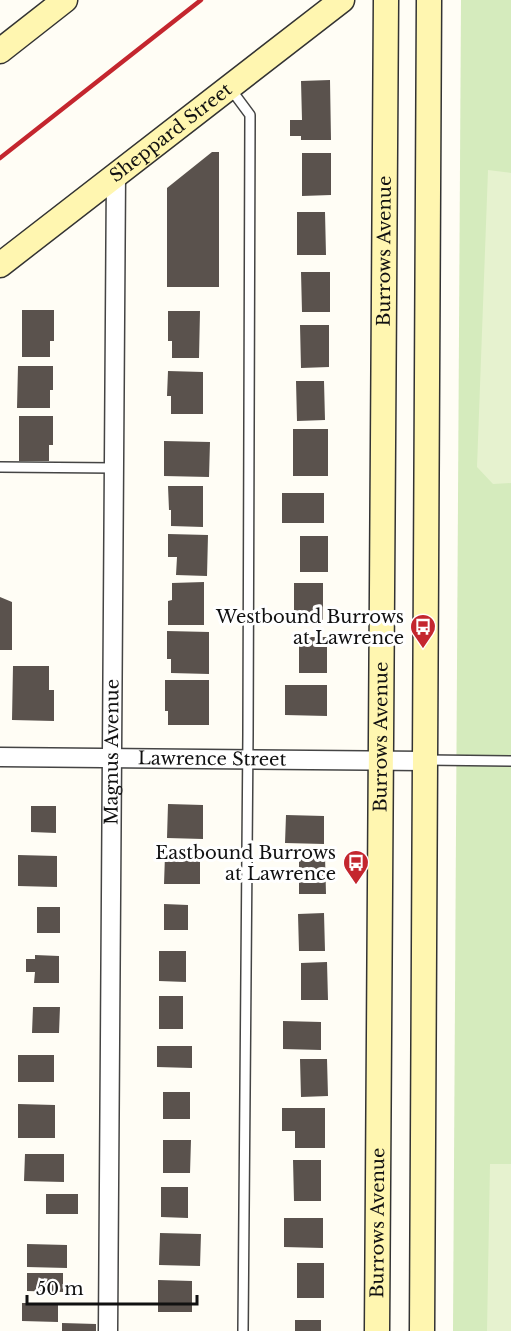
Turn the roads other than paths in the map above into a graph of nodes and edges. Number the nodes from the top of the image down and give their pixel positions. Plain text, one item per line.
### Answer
1 (65, 0) edge
2 (342, 0) edge
3 (386, 0) edge
4 (429, 0) edge
5 (44, 8) edge
6 (0, 51) edge
7 (229, 86) junction
8 (116, 174) junction
9 (0, 265) edge
10 (0, 467) edge
11 (114, 468) junction
12 (112, 756) junction
13 (0, 757) edge
14 (248, 758) junction
15 (381, 760) junction
16 (424, 760) junction
17 (511, 761) edge
18 (108, 1331) edge
19 (243, 1331) edge
20 (377, 1331) edge
21 (422, 1331) edge

1 - 5 street
2 - 7 street, Sheppard Street
3 - 15 street, Burrows Avenue
4 - 16 street
5 - 6 street
7 - 8 street, Sheppard Street
7 - 14 lane
8 - 9 street, Sheppard Street
8 - 11 street, Magnus Avenue
10 - 11 lane
11 - 12 street, Magnus Avenue
12 - 13 street, Lawrence Street
12 - 14 street, Lawrence Street
12 - 18 street, Magnus Avenue
14 - 15 street, Lawrence Street
14 - 19 lane
15 - 16 street, Lawrence Street
15 - 20 street, Burrows Avenue
16 - 17 lane
16 - 21 street

